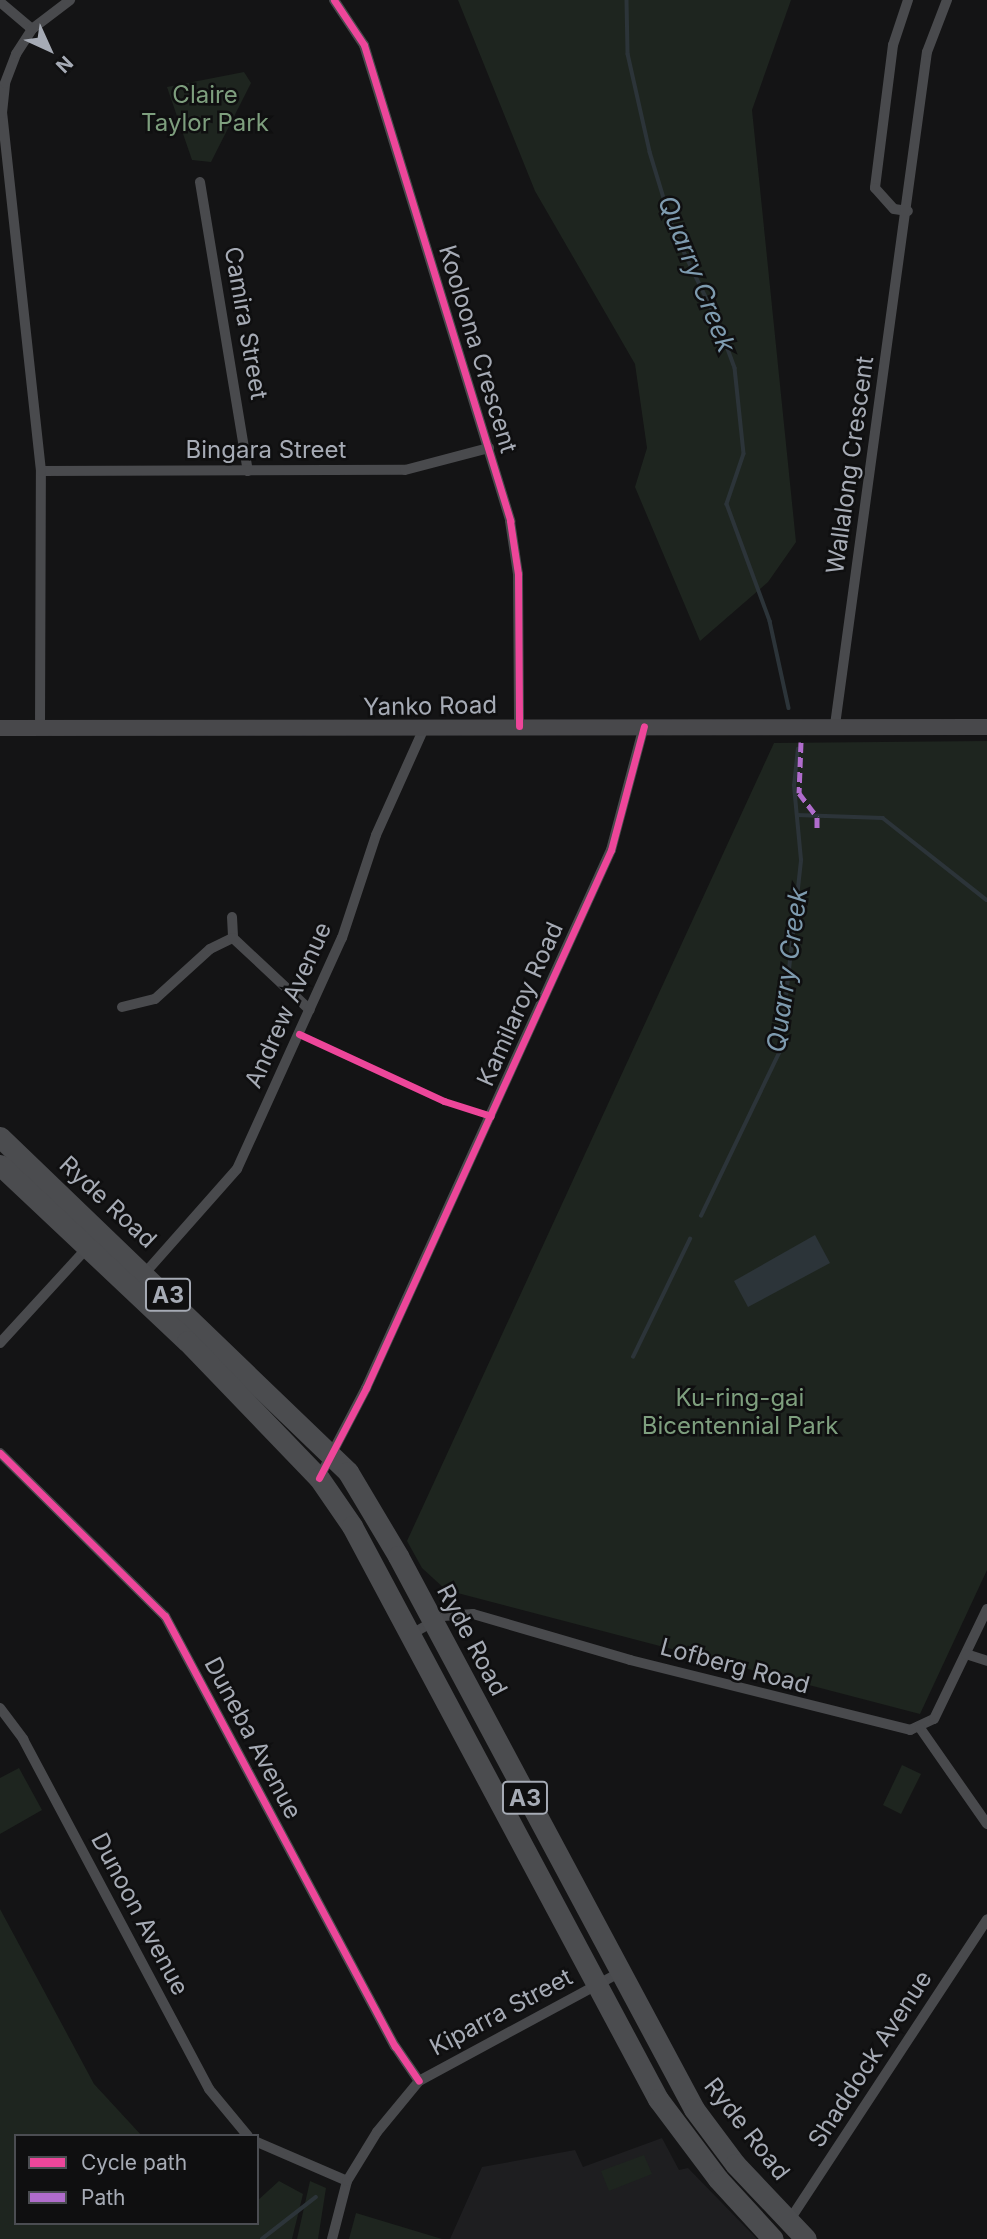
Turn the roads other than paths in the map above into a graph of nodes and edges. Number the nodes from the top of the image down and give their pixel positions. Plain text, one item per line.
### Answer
1 (70, 0) edge
2 (334, 0) edge
3 (908, 0) edge
4 (947, 0) edge
5 (0, 2) edge
6 (32, 29) junction
7 (200, 182) dead end
8 (908, 211) junction
9 (489, 448) junction
10 (41, 471) junction
11 (248, 471) junction
12 (835, 725) junction
13 (519, 726) junction
14 (644, 726) junction
15 (987, 727) edge
16 (0, 728) edge
17 (40, 728) junction
18 (424, 729) junction
19 (232, 917) dead end
20 (233, 938) junction
21 (122, 1007) dead end
22 (310, 1010) junction
23 (0, 1137) edge
24 (0, 1166) edge
25 (87, 1248) junction
26 (145, 1273) junction
27 (0, 1343) edge
28 (0, 1453) edge
29 (334, 1454) junction
30 (319, 1478) junction
31 (987, 1609) edge
32 (432, 1622) junction
33 (410, 1635) junction
34 (966, 1654) junction
35 (987, 1661) edge
36 (0, 1708) edge
37 (920, 1728) junction
38 (987, 1824) edge
39 (987, 1919) edge
40 (618, 1973) junction
41 (597, 1985) junction
42 (419, 2081) junction
43 (246, 2134) edge
44 (259, 2143) edge
45 (346, 2181) junction
46 (789, 2221) junction
47 (332, 2239) edge
48 (773, 2239) edge
49 (806, 2239) edge

1 - 6 street
2 - 9 street, Kooloona Crescent
3 - 8 street
4 - 8 street, Wallalong Crescent
5 - 6 street
6 - 10 street
7 - 11 street, Camira Street
8 - 12 street, Wallalong Crescent
9 - 11 street, Bingara Street
9 - 13 street, Kooloona Crescent
10 - 11 street, Bingara Street
10 - 17 street
12 - 14 main road, Yanko Road
12 - 15 main road, Yanko Road
13 - 14 main road, Yanko Road
13 - 18 main road, Yanko Road
14 - 29 street, Kamilaroy Road
16 - 17 main road, Yanko Road
17 - 18 main road, Yanko Road
18 - 22 street, Andrew Avenue
19 - 20 street
20 - 21 street
20 - 22 street
22 - 26 street, Andrew Avenue
23 - 26 highway, Ryde Road / A3
24 - 25 highway, Ryde Road / A3
25 - 27 street
25 - 30 highway, Ryde Road / A3
26 - 29 highway, Ryde Road / A3
28 - 42 street, Duneba Avenue
29 - 30 street, Kamilaroy Road
29 - 32 highway, Ryde Road / A3
30 - 33 highway, Ryde Road / A3
31 - 34 street
32 - 33 street, Lofberg Road
32 - 37 street, Lofberg Road
32 - 40 highway, Ryde Road / A3
33 - 41 highway, Ryde Road / A3
34 - 35 street
34 - 37 street
36 - 43 street, Dunoon Avenue
37 - 38 street
39 - 46 street, Shaddock Avenue
40 - 41 street, Kiparra Street
40 - 46 highway, Ryde Road / A3
41 - 42 street, Kiparra Street
41 - 48 highway, Ryde Road / A3
42 - 45 street, Kiparra Street
44 - 45 street
45 - 47 street, Kiparra Street
46 - 49 highway, Ryde Road / A3

